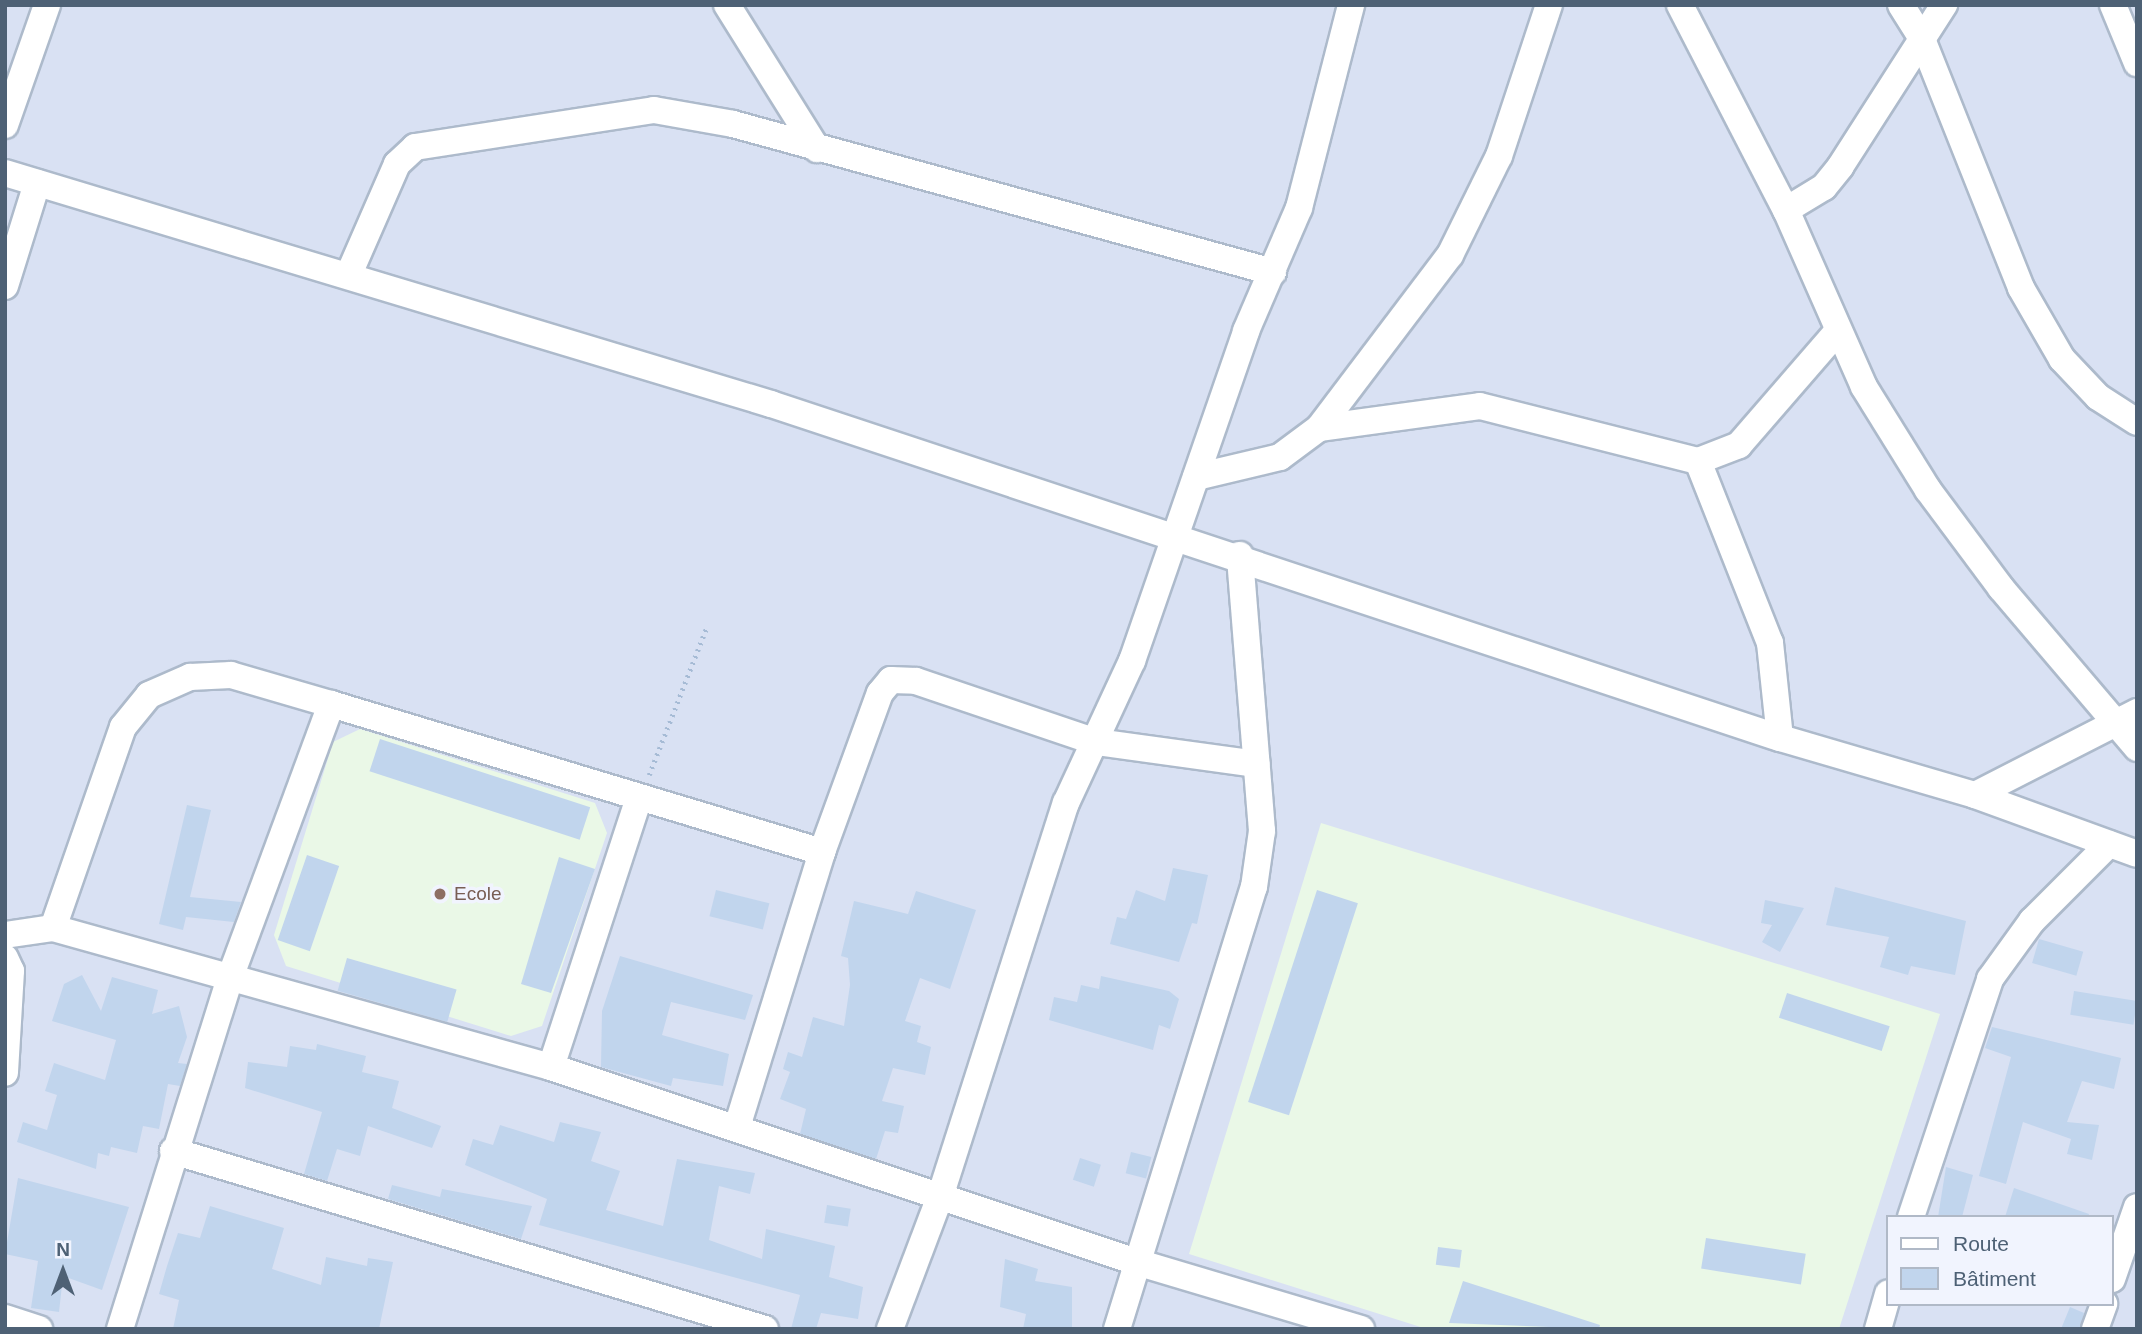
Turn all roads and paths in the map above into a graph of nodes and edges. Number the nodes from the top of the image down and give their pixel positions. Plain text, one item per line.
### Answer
1 (47, 5) edge
2 (727, 5) edge
3 (1351, 5) edge
4 (1549, 5) edge
5 (1680, 5) edge
6 (1900, 5) edge
7 (1944, 5) edge
8 (2113, 5) edge
9 (1923, 38) junction
10 (2137, 63) edge
11 (5, 125) edge
12 (817, 149) junction
13 (5, 173) edge
14 (37, 183) junction
15 (1786, 209) junction
16 (1273, 272) junction
17 (349, 274) junction
18 (5, 286) edge
19 (1837, 332) junction
20 (2137, 422) edge
21 (1319, 428) junction
22 (1698, 461) junction
23 (1196, 477) junction
24 (1178, 535) junction
25 (1240, 555) junction
26 (706, 629) dead end
27 (331, 704) junction
28 (2126, 716) edge
29 (1780, 738) junction
30 (1096, 742) junction
31 (2137, 748) edge
32 (1256, 764) junction
33 (1975, 795) junction
34 (638, 801) junction
35 (2109, 844) junction
36 (821, 852) junction
37 (2137, 854) edge
38 (52, 928) junction
39 (5, 935) edge
40 (5, 958) edge
41 (231, 975) junction
42 (551, 1067) junction
43 (5, 1073) edge
44 (737, 1127) junction
45 (173, 1151) junction
46 (940, 1197) junction
47 (2137, 1208) edge
48 (1913, 1215) edge
49 (1133, 1261) junction
50 (2114, 1273) edge
51 (1886, 1300) edge
52 (2103, 1306) edge
53 (5, 1318) edge
54 (38, 1329) edge
55 (120, 1329) edge
56 (765, 1329) edge
57 (890, 1329) edge
58 (1117, 1329) edge
59 (1361, 1329) edge
60 (1878, 1329) edge
61 (2095, 1329) edge

1 - 11 street
2 - 12 street
3 - 16 street
4 - 21 street
5 - 15 street
6 - 9 street
7 - 9 street
8 - 10 street
9 - 15 street
9 - 20 street
12 - 16 street
12 - 17 street
13 - 14 street
14 - 17 street
14 - 18 street
15 - 19 street
16 - 23 street
17 - 24 street
19 - 22 street
19 - 28 street
21 - 22 street
21 - 23 street
22 - 29 street
23 - 24 street
24 - 25 street
24 - 30 street
25 - 29 street
25 - 32 street
26 - 34 path
27 - 34 street
27 - 38 street
27 - 41 street
28 - 31 street
28 - 33 street
29 - 33 street
30 - 32 street
30 - 36 street
30 - 46 street
32 - 49 street
33 - 35 street
34 - 36 street
34 - 42 street
35 - 37 street
35 - 48 street
36 - 44 street
38 - 39 street
38 - 41 street
40 - 43 street
41 - 42 street
41 - 45 street
42 - 44 street
44 - 46 street
45 - 55 street
45 - 56 street
46 - 49 street
46 - 57 street
47 - 50 street
49 - 58 street
49 - 59 street
51 - 60 street
52 - 61 street
53 - 54 street

